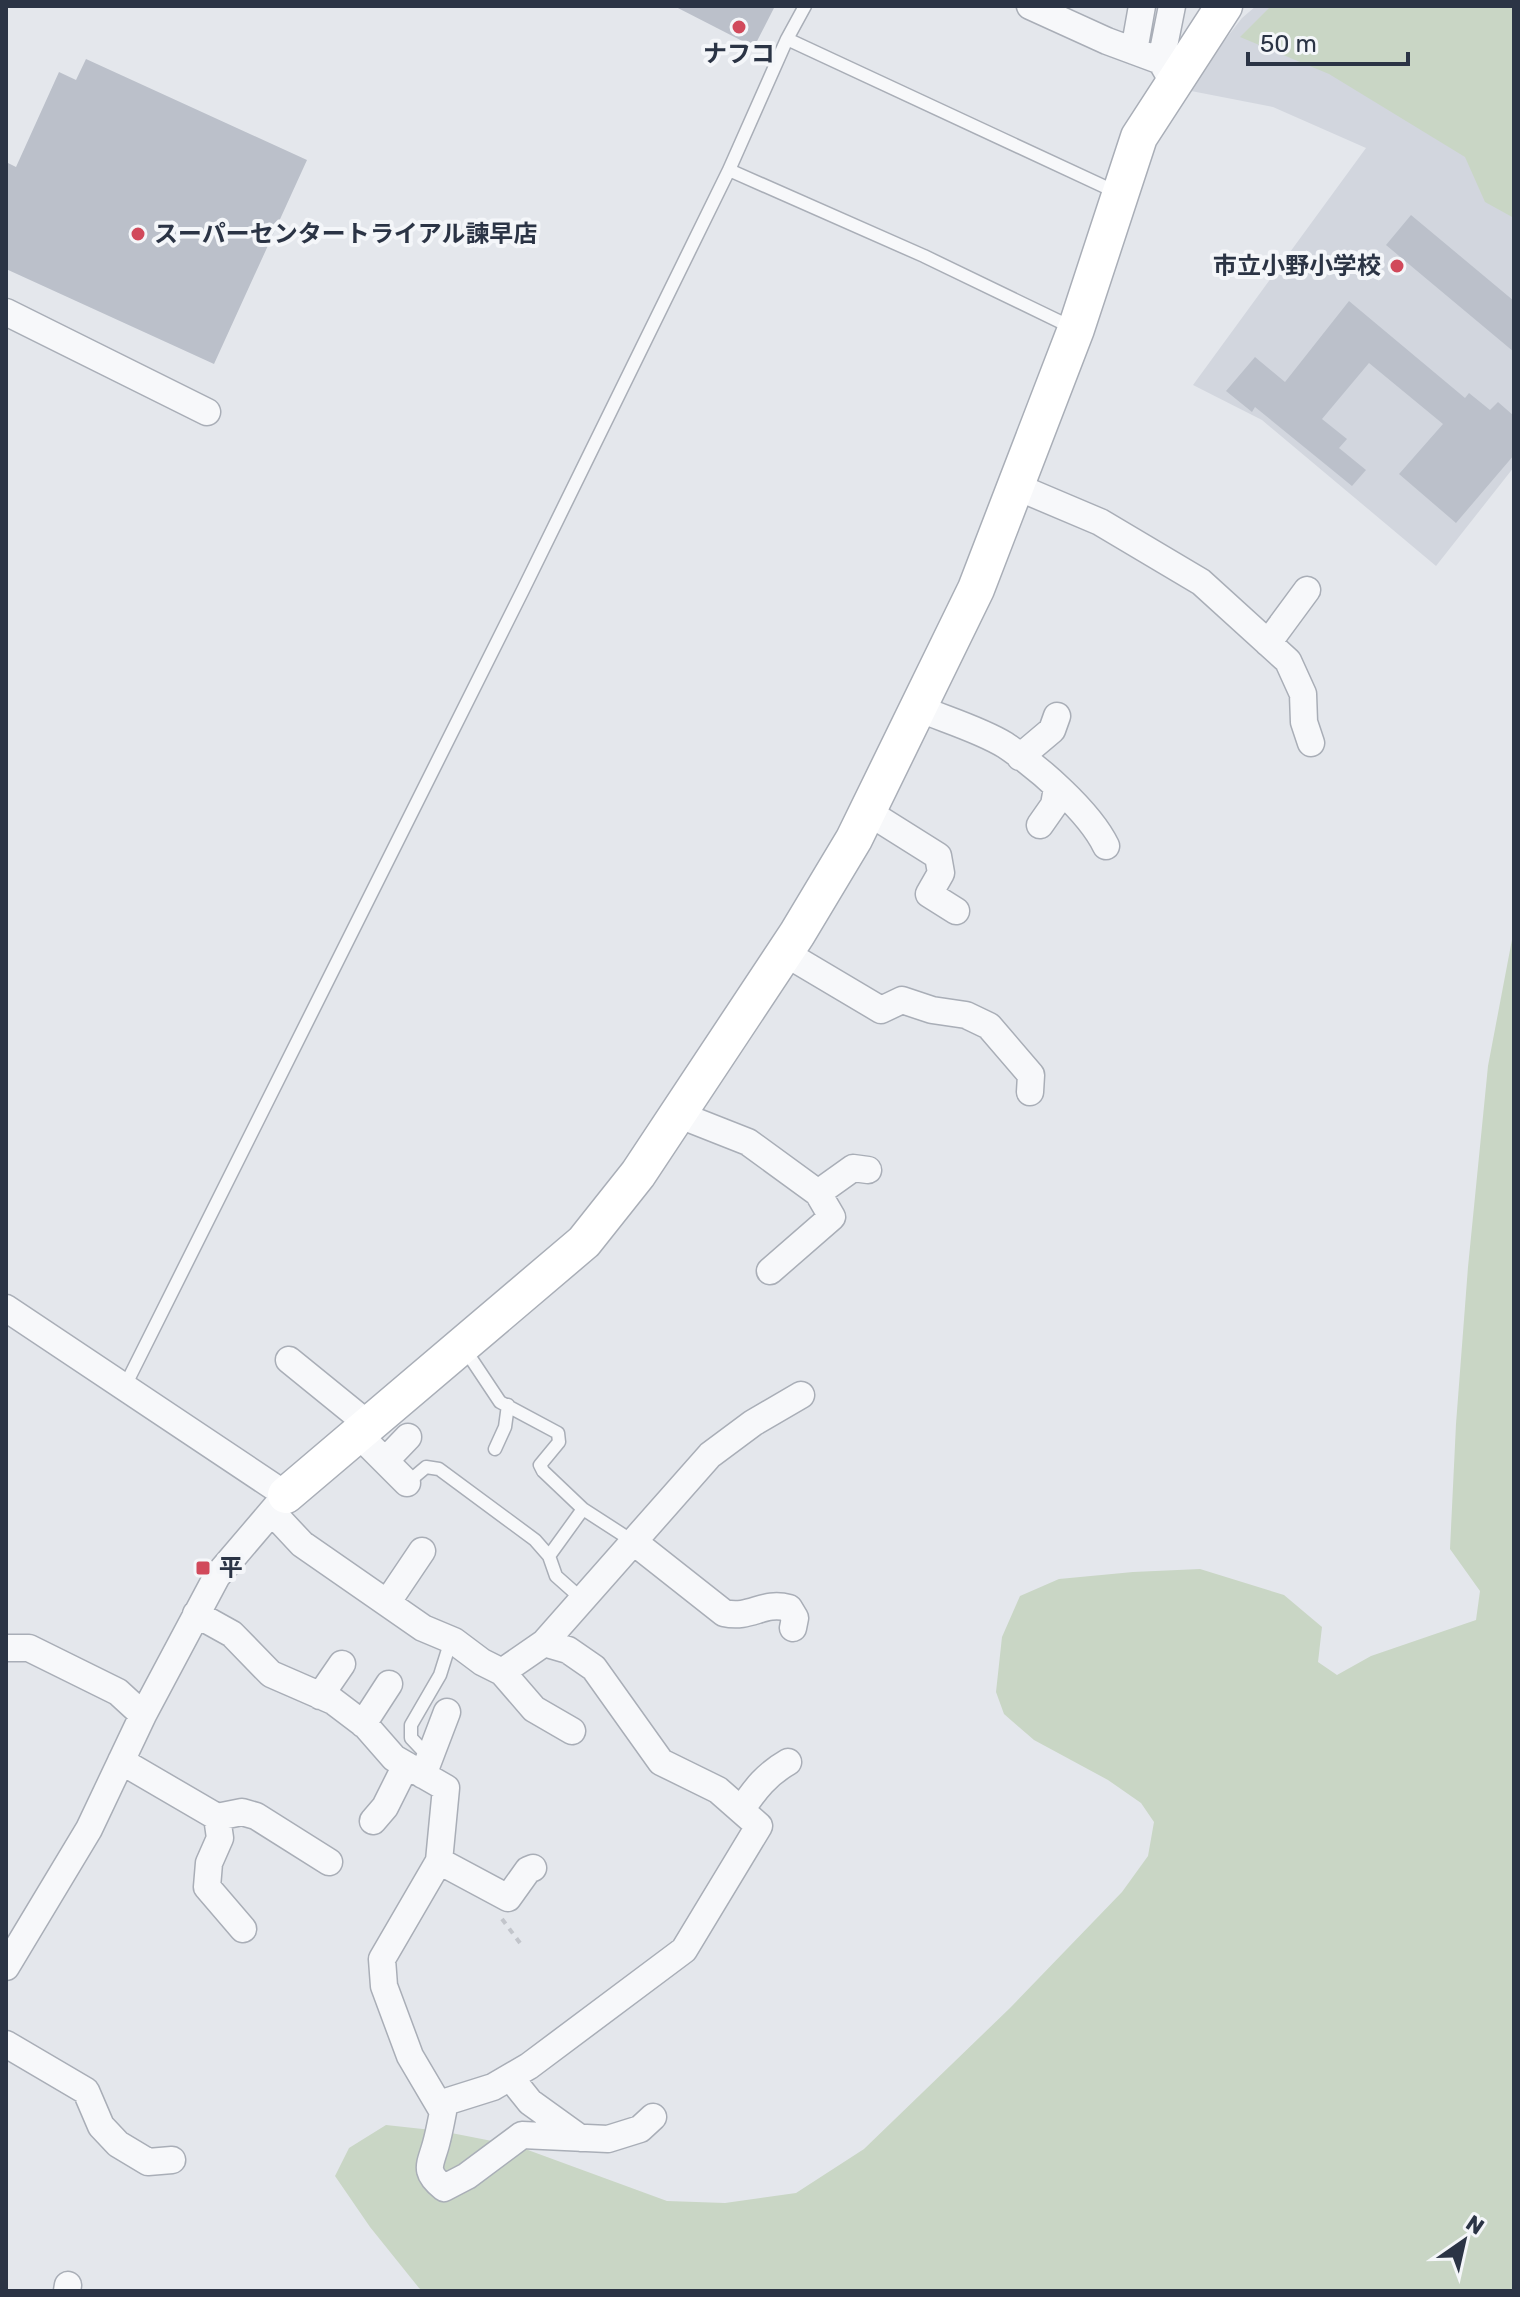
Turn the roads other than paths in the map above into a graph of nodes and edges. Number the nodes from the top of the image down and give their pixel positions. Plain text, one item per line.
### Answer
1 (805, 6) edge
2 (1030, 6) edge
3 (1142, 6) edge
4 (1172, 6) edge
5 (1224, 6) edge
6 (787, 39) junction
7 (1134, 51) junction
8 (1167, 71) junction
9 (729, 170) junction
10 (1119, 192) junction
11 (6, 312) edge
12 (1076, 329) junction
13 (207, 412) dead end
14 (1015, 486) junction
15 (1307, 590) dead end
16 (1268, 643) junction
17 (918, 708) junction
18 (1057, 716) dead end
19 (1311, 743) dead end
20 (1020, 757) junction
21 (1057, 788) junction
22 (868, 812) junction
23 (1040, 825) dead end
24 (1106, 846) dead end
25 (956, 911) dead end
26 (785, 953) junction
27 (1030, 1092) dead end
28 (677, 1114) junction
29 (868, 1170) dead end
30 (818, 1193) junction
31 (770, 1271) dead end
32 (6, 1308) edge
33 (463, 1345) junction
34 (289, 1360) dead end
35 (125, 1386) junction
36 (801, 1395) dead end
37 (508, 1405) junction
38 (363, 1430) junction
39 (408, 1437) dead end
40 (495, 1449) dead end
41 (385, 1461) junction
42 (407, 1483) joint
43 (279, 1504) junction
44 (583, 1509) junction
45 (634, 1542) junction
46 (422, 1551) dead end
47 (549, 1556) junction
48 (583, 1600) junction
49 (387, 1603) junction
50 (196, 1614) junction
51 (793, 1628) dead end
52 (451, 1640) junction
53 (544, 1643) junction
54 (6, 1648) edge
55 (342, 1664) dead end
56 (502, 1672) junction
57 (389, 1684) dead end
58 (320, 1696) junction
59 (447, 1712) dead end
60 (143, 1715) junction
61 (363, 1724) junction
62 (572, 1731) dead end
63 (121, 1761) junction
64 (788, 1762) dead end
65 (419, 1766) junction
66 (742, 1809) junction
67 (217, 1817) junction
68 (373, 1821) dead end
69 (439, 1861) junction
70 (329, 1862) dead end
71 (533, 1868) dead end
72 (243, 1929) dead end
73 (6, 1967) edge
74 (6, 2044) edge
75 (510, 2077) junction
76 (439, 2104) junction
77 (653, 2117) dead end
78 (580, 2138) junction
79 (172, 2160) dead end

1 - 6 lane
2 - 7 street
3 - 7 street
4 - 8 street
5 - 8 street
6 - 9 lane
6 - 10 lane
7 - 8 street
8 - 10 street
9 - 12 lane
9 - 35 lane
10 - 12 street
11 - 13 street
12 - 14 street
14 - 16 street
14 - 17 street
15 - 16 street
16 - 19 street
17 - 20 street
17 - 22 street
18 - 20 street
20 - 21 street
21 - 23 street
21 - 24 street
22 - 25 street
22 - 26 street
26 - 27 street
26 - 28 street
28 - 30 street
28 - 33 street
29 - 30 street
30 - 31 street
32 - 35 street
33 - 37 lane
33 - 38 street
34 - 38 street
35 - 43 street
36 - 45 street
37 - 40 lane
37 - 44 lane
38 - 41 street
38 - 43 street
39 - 41 street
41 - 42 street
42 - 47 lane
43 - 49 street
43 - 50 street
44 - 45 lane
44 - 47 lane
45 - 48 street
45 - 51 street
46 - 49 street
47 - 48 lane
48 - 53 street
49 - 52 street
50 - 58 street
50 - 60 street
52 - 56 street
52 - 65 lane
53 - 56 street
53 - 66 street
54 - 60 street
55 - 58 street
56 - 62 street
57 - 61 street
58 - 61 street
59 - 65 street
60 - 63 street
61 - 65 street
63 - 67 street
63 - 73 street
64 - 66 street
65 - 68 street
65 - 69 street
66 - 75 street
67 - 70 street
67 - 72 street
69 - 71 street
69 - 76 street
74 - 79 street
75 - 76 street
75 - 78 street
76 - 78 street
77 - 78 street

